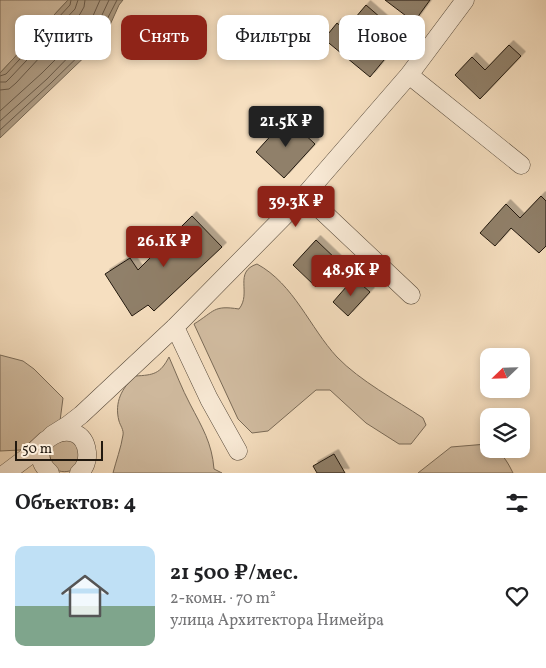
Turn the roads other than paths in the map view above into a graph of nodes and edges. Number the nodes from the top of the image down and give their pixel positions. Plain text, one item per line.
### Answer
1 (465, 0) edge
2 (409, 74) junction
3 (521, 165) dead end
4 (305, 195) junction
5 (411, 295) dead end
6 (175, 327) junction
7 (81, 414) junction
8 (50, 437) junction
9 (82, 440) junction
10 (238, 451) dead end
11 (48, 471) edge
12 (7, 472) edge
13 (80, 472) edge

1 - 2 street
2 - 3 street
2 - 4 street
4 - 5 street
4 - 6 street
6 - 7 street
6 - 10 street
7 - 8 street
7 - 9 street
8 - 9 street
8 - 11 street
8 - 12 street
9 - 13 street
11 - 12 street

